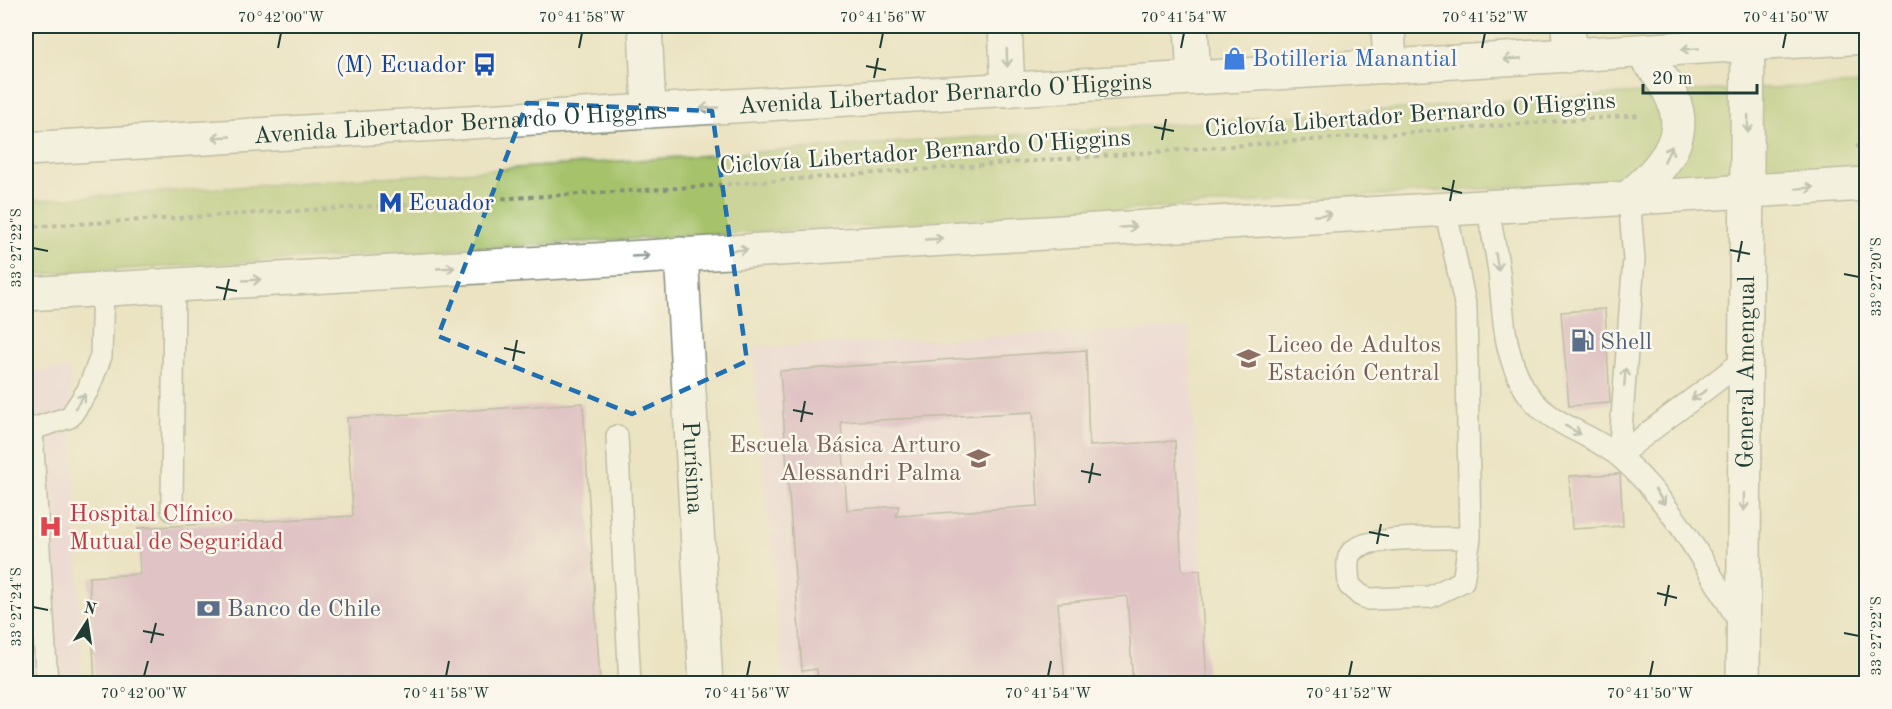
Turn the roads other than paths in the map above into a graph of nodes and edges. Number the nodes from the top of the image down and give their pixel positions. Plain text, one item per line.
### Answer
1 (645, 26) edge
2 (1005, 26) edge
3 (1191, 26) edge
4 (1388, 26) edge
5 (1748, 35) edge
6 (1866, 38) edge
7 (1569, 40) edge
8 (1641, 52) junction
9 (1390, 67) junction
10 (1194, 78) junction
11 (1008, 90) junction
12 (649, 111) junction
13 (26, 149) edge
14 (1866, 184) edge
15 (1747, 191) junction
16 (1629, 197) junction
17 (1487, 205) junction
18 (1445, 207) junction
19 (681, 254) junction
20 (174, 284) junction
21 (103, 289) junction
22 (26, 294) edge
23 (1745, 359) junction
24 (29, 431) edge
25 (617, 436) dead end
26 (1619, 456) junction
27 (172, 510) dead end
28 (1470, 538) junction
29 (1743, 630) junction
30 (47, 684) edge
31 (630, 684) edge
32 (706, 684) edge
33 (1743, 684) edge

1 - 12 main road
2 -> 11 main road
3 - 10 main road
4 - 9 main road
5 - 6 main road, Avenida Libertador Bernardo O'Higgins
5 -> 8 main road, Avenida Libertador Bernardo O'Higgins
5 -> 15 main road, General Amengual
7 - 8 main road, Avenida Libertador Bernardo O'Higgins
7 -> 9 main road, Avenida Libertador Bernardo O'Higgins
16 -> 8 main road
9 - 10 main road, Avenida Libertador Bernardo O'Higgins
10 - 11 main road, Avenida Libertador Bernardo O'Higgins
11 -> 12 main road, Avenida Libertador Bernardo O'Higgins
12 -> 13 main road, Avenida Libertador Bernardo O'Higgins
15 -> 14 main road
15 - 16 main road
15 - 23 main road, General Amengual
16 - 17 main road
26 -> 16 lane
17 - 18 main road
17 -> 26 lane
19 -> 18 main road
18 - 28 lane
20 -> 19 main road
19 - 32 main road, Purísima
20 - 21 main road
20 - 27 lane
21 - 22 main road
24 -> 21 lane
23 -> 26 lane
23 -> 29 main road, General Amengual
24 - 30 lane
25 - 31 lane
26 -> 29 lane
28 - 28 lane
29 - 33 main road, General Amengual

